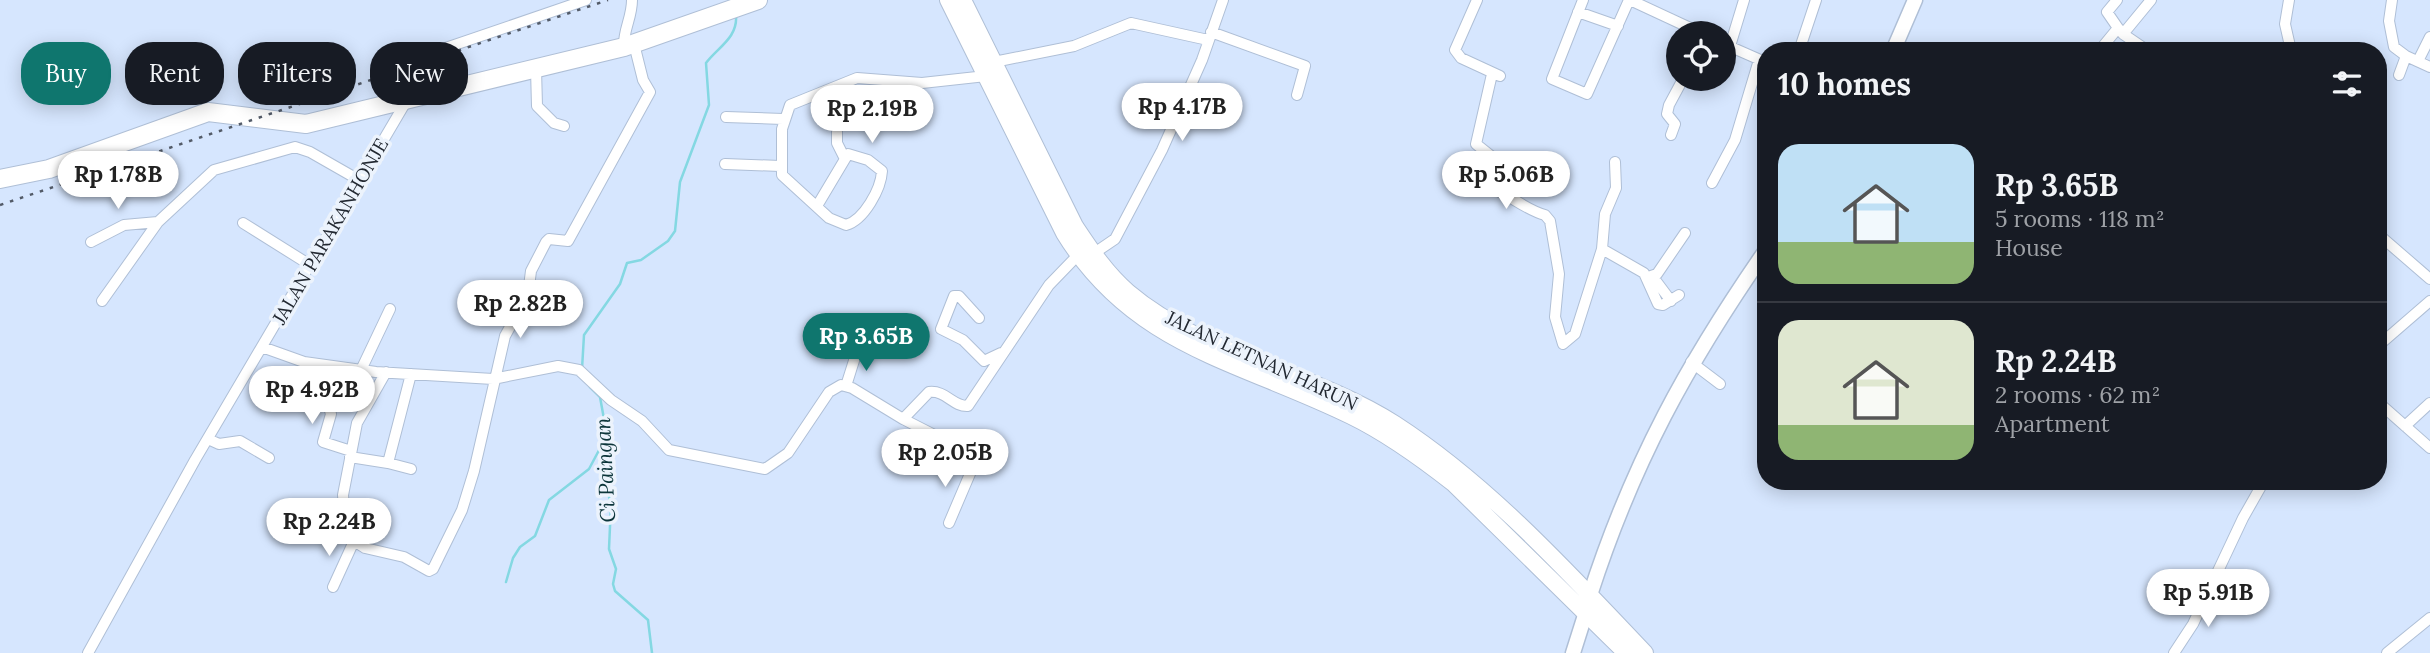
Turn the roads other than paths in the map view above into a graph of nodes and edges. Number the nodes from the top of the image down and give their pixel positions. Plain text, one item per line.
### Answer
1 (586, 0) edge
2 (632, 0) edge
3 (948, 0) edge
4 (964, 0) edge
5 (1223, 0) edge
6 (1477, 0) edge
7 (1583, 0) edge
8 (1629, 0) edge
9 (1744, 0) edge
10 (1816, 0) edge
11 (1915, 0) edge
12 (2117, 0) edge
13 (2151, 0) edge
14 (2289, 0) edge
15 (2392, 0) edge
16 (743, 6) edge
17 (1578, 12) junction
18 (1675, 21) edge
19 (1736, 21) edge
20 (1618, 26) junction
21 (2121, 31) junction
22 (1210, 36) junction
23 (2430, 37) edge
24 (463, 42) edge
25 (1802, 42) edge
26 (1897, 42) edge
27 (2109, 42) edge
28 (2136, 42) edge
29 (2289, 42) edge
30 (629, 46) junction
31 (1736, 49) edge
32 (2406, 56) junction
33 (1757, 58) edge
34 (2418, 61) junction
35 (2430, 66) edge
36 (536, 69) junction
37 (990, 69) junction
38 (2399, 75) dead end
39 (1757, 78) edge
40 (468, 85) edge
41 (1677, 91) edge
42 (1297, 95) dead end
43 (386, 105) edge
44 (404, 105) edge
45 (726, 117) dead end
46 (783, 119) junction
47 (564, 126) dead end
48 (837, 132) dead end
49 (1671, 135) dead end
50 (844, 157) junction
51 (1615, 162) dead end
52 (724, 164) dead end
53 (780, 166) junction
54 (0, 179) edge
55 (359, 180) junction
56 (1712, 183) dead end
57 (817, 206) junction
58 (158, 222) junction
59 (243, 223) dead end
60 (1685, 233) dead end
61 (92, 242) dead end
62 (2387, 242) edge
63 (1602, 249) junction
64 (1085, 255) junction
65 (1757, 263) edge
66 (310, 265) junction
67 (1651, 277) junction
68 (2430, 279) edge
69 (1675, 298) dead end
70 (102, 301) dead end
71 (2430, 301) edge
72 (390, 309) dead end
73 (979, 318) dead end
74 (2387, 338) edge
75 (262, 347) junction
76 (858, 351) dead end
77 (1002, 353) junction
78 (1691, 362) junction
79 (338, 368) junction
80 (361, 370) junction
81 (386, 372) junction
82 (411, 374) junction
83 (493, 379) junction
84 (1720, 384) dead end
85 (846, 386) junction
86 (2430, 403) edge
87 (2387, 410) edge
88 (903, 419) junction
89 (2405, 426) junction
90 (208, 439) junction
91 (2430, 448) edge
92 (351, 454) junction
93 (269, 458) dead end
94 (1437, 462) junction
95 (388, 463) junction
96 (411, 469) dead end
97 (2259, 490) edge
98 (948, 523) dead end
99 (354, 541) junction
100 (333, 587) dead end
101 (1590, 595) junction
102 (1586, 612) junction
103 (2430, 618) edge
104 (88, 653) edge
105 (1573, 653) edge
106 (1626, 653) edge
107 (1645, 653) edge
108 (2174, 653) edge
109 (2387, 653) edge

1 - 24 street
2 - 30 street
3 - 37 main road, JALAN LETNAN HARUN
4 - 37 main road, JALAN LETNAN HARUN
5 - 22 street
6 - 63 street
7 - 17 street
8 - 18 street
8 - 20 street
9 - 19 street
10 - 25 street
11 - 26 street
12 - 21 street
13 - 21 street
14 - 29 street
15 - 32 street
16 - 30 highway
17 - 20 street
17 - 20 street
21 - 27 street
21 - 28 street
22 - 37 street
22 - 42 street
22 - 64 street
23 - 34 street
30 - 36 highway
30 - 83 street
31 - 33 street
32 - 34 street
32 - 38 street
34 - 35 street
36 - 40 highway
36 - 47 street
37 - 46 street
37 - 64 main road, JALAN LETNAN HARUN
39 - 56 street
41 - 49 street
43 - 54 highway
44 - 55 street, JALAN PARAKANHONJE
45 - 46 street
46 - 53 street
48 - 50 street
50 - 57 street
50 - 57 street
51 - 63 street
52 - 53 street
53 - 57 street
55 - 58 street
55 - 66 street, JALAN PARAKANHONJE
58 - 61 street
58 - 70 street
59 - 66 street
60 - 67 street
62 - 68 street
63 - 67 street
64 - 77 street
64 - 94 main road, JALAN LETNAN HARUN
65 - 78 street
66 - 75 street, JALAN PARAKANHONJE
67 - 69 street
71 - 74 street
72 - 80 street
73 - 77 street
75 - 79 street
75 - 90 street, JALAN PARAKANHONJE
76 - 85 street
77 - 88 street
78 - 84 street
78 - 101 street
79 - 80 street
79 - 92 street
80 - 81 street
81 - 82 street
81 - 92 street
82 - 83 street
82 - 95 street
83 - 85 street
83 - 99 street
85 - 88 street
86 - 89 street
87 - 89 street
88 - 98 street
89 - 91 street
90 - 93 street
90 - 104 street, JALAN PARAKANHONJE
92 - 95 street
92 - 99 street
94 - 101 main road, JALAN LETNAN HARUN
94 - 102 main road, JALAN LETNAN HARUN
95 - 96 street
97 - 108 street
99 - 100 street
101 - 107 main road, JALAN LETNAN HARUN
102 - 105 street
102 - 106 main road, JALAN LETNAN HARUN
103 - 109 street

